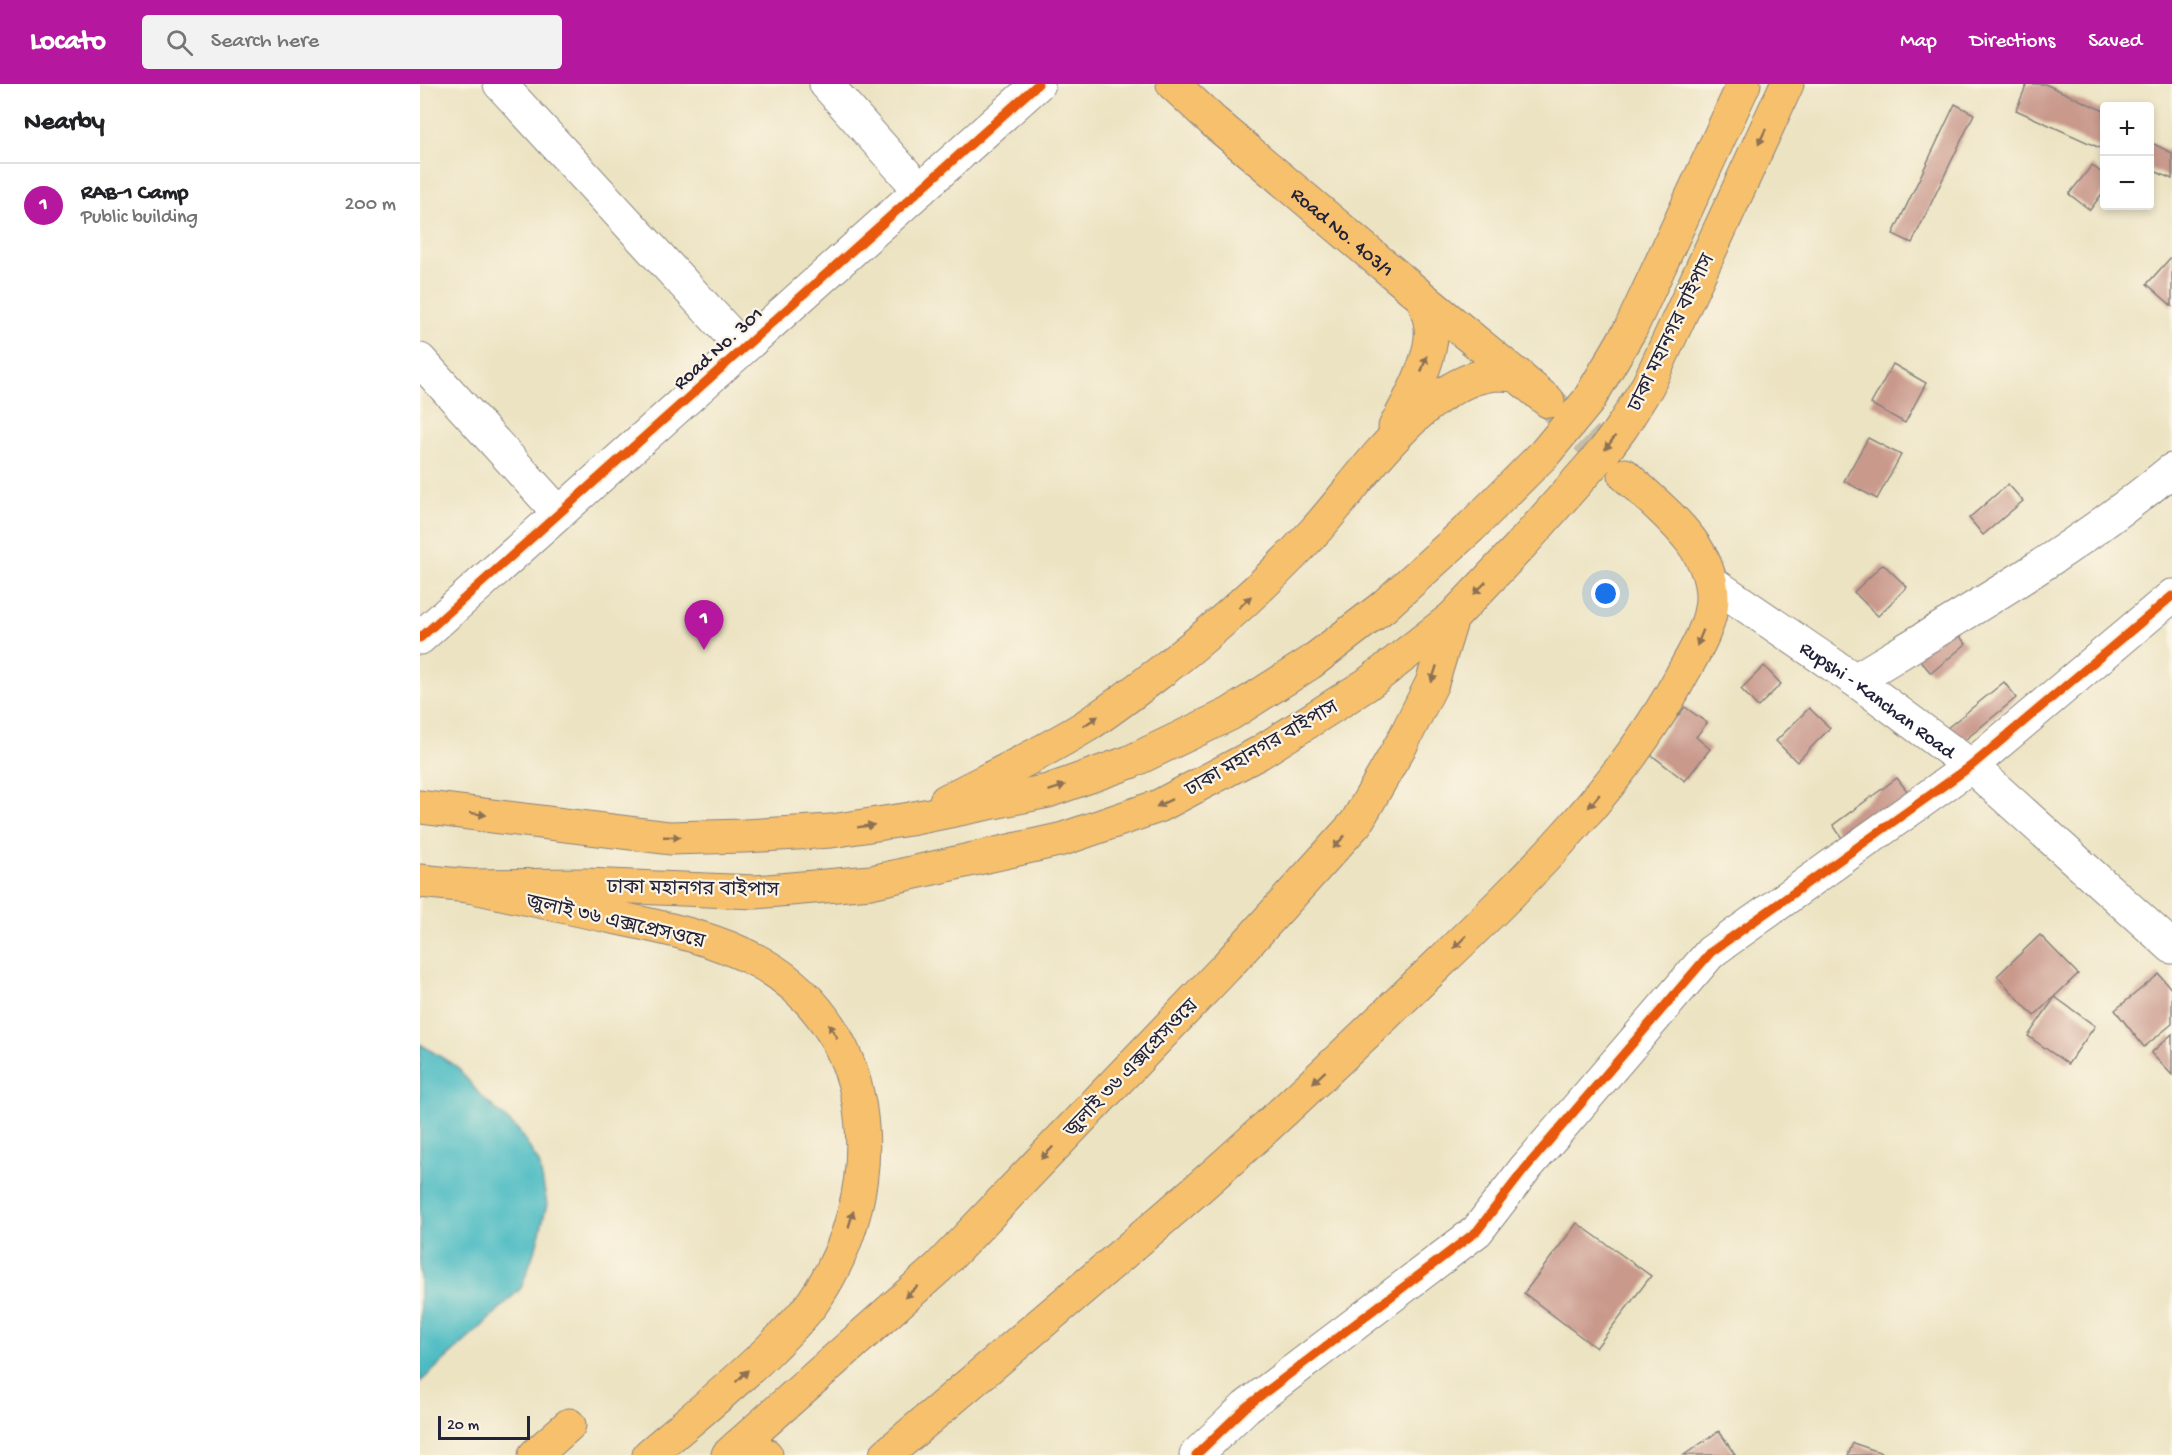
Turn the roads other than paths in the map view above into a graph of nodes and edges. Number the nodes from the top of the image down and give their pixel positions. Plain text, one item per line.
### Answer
1 (500, 84) edge
2 (826, 84) edge
3 (1038, 84) edge
4 (1173, 84) edge
5 (1744, 84) edge
6 (1787, 84) edge
7 (920, 190) junction
8 (1424, 299) junction
9 (743, 348) junction
10 (420, 360) edge
11 (1518, 375) junction
12 (1548, 401) tunnel mouth
13 (1380, 454) junction
14 (2172, 470) edge
15 (1624, 475) tunnel mouth
16 (559, 513) junction
17 (1711, 582) junction
18 (2172, 596) edge
19 (1452, 618) junction
20 (420, 638) edge
21 (1855, 680) junction
22 (1971, 766) junction
23 (420, 807) edge
24 (910, 819) junction
25 (420, 881) edge
26 (469, 886) junction
27 (2172, 947) edge
28 (705, 1408) junction
29 (569, 1425) dead end
30 (893, 1449) edge
31 (743, 1453) edge
32 (535, 1455) edge
33 (649, 1455) edge
34 (867, 1455) edge
35 (1196, 1455) edge

1 - 9 street
2 - 7 street
3 - 7 street, Road No. 301
4 - 8 main road, Road No. 403/1
24 -> 5 main road, ঢাকা মহানগর বাইপাস
6 -> 19 main road, ঢাকা মহানগর বাইপাস
7 - 9 street, Road No. 301
8 - 11 main road, Road No. 403/1
13 -> 8 main road
9 - 16 street, Road No. 301
10 - 16 street
11 - 12 main road, Road No. 403/1
11 - 13 main road
24 -> 13 main road
14 - 21 street
15 - 17 main road
16 - 20 street, Road No. 301
17 - 21 street, Rupshi - Kanchan Road
17 -> 30 main road
18 - 22 street
19 -> 26 main road, ঢাকা মহানগর বাইপাস
19 -> 31 main road, জুলাই ৩৬ এক্সপ্রেসওয়ে
21 - 22 street, Rupshi - Kanchan Road
22 - 27 street, Rupshi - Kanchan Road
22 - 35 street
23 -> 24 main road, ঢাকা মহানগর বাইপাস
25 - 26 main road, ঢাকা মহানগর বাইপাস
28 -> 26 main road, জুলাই ৩৬ এক্সপ্রেসওয়ে
28 - 31 main road
28 - 33 main road, জুলাই ৩৬ এক্সপ্রেসওয়ে
29 - 32 main road
30 - 34 main road

